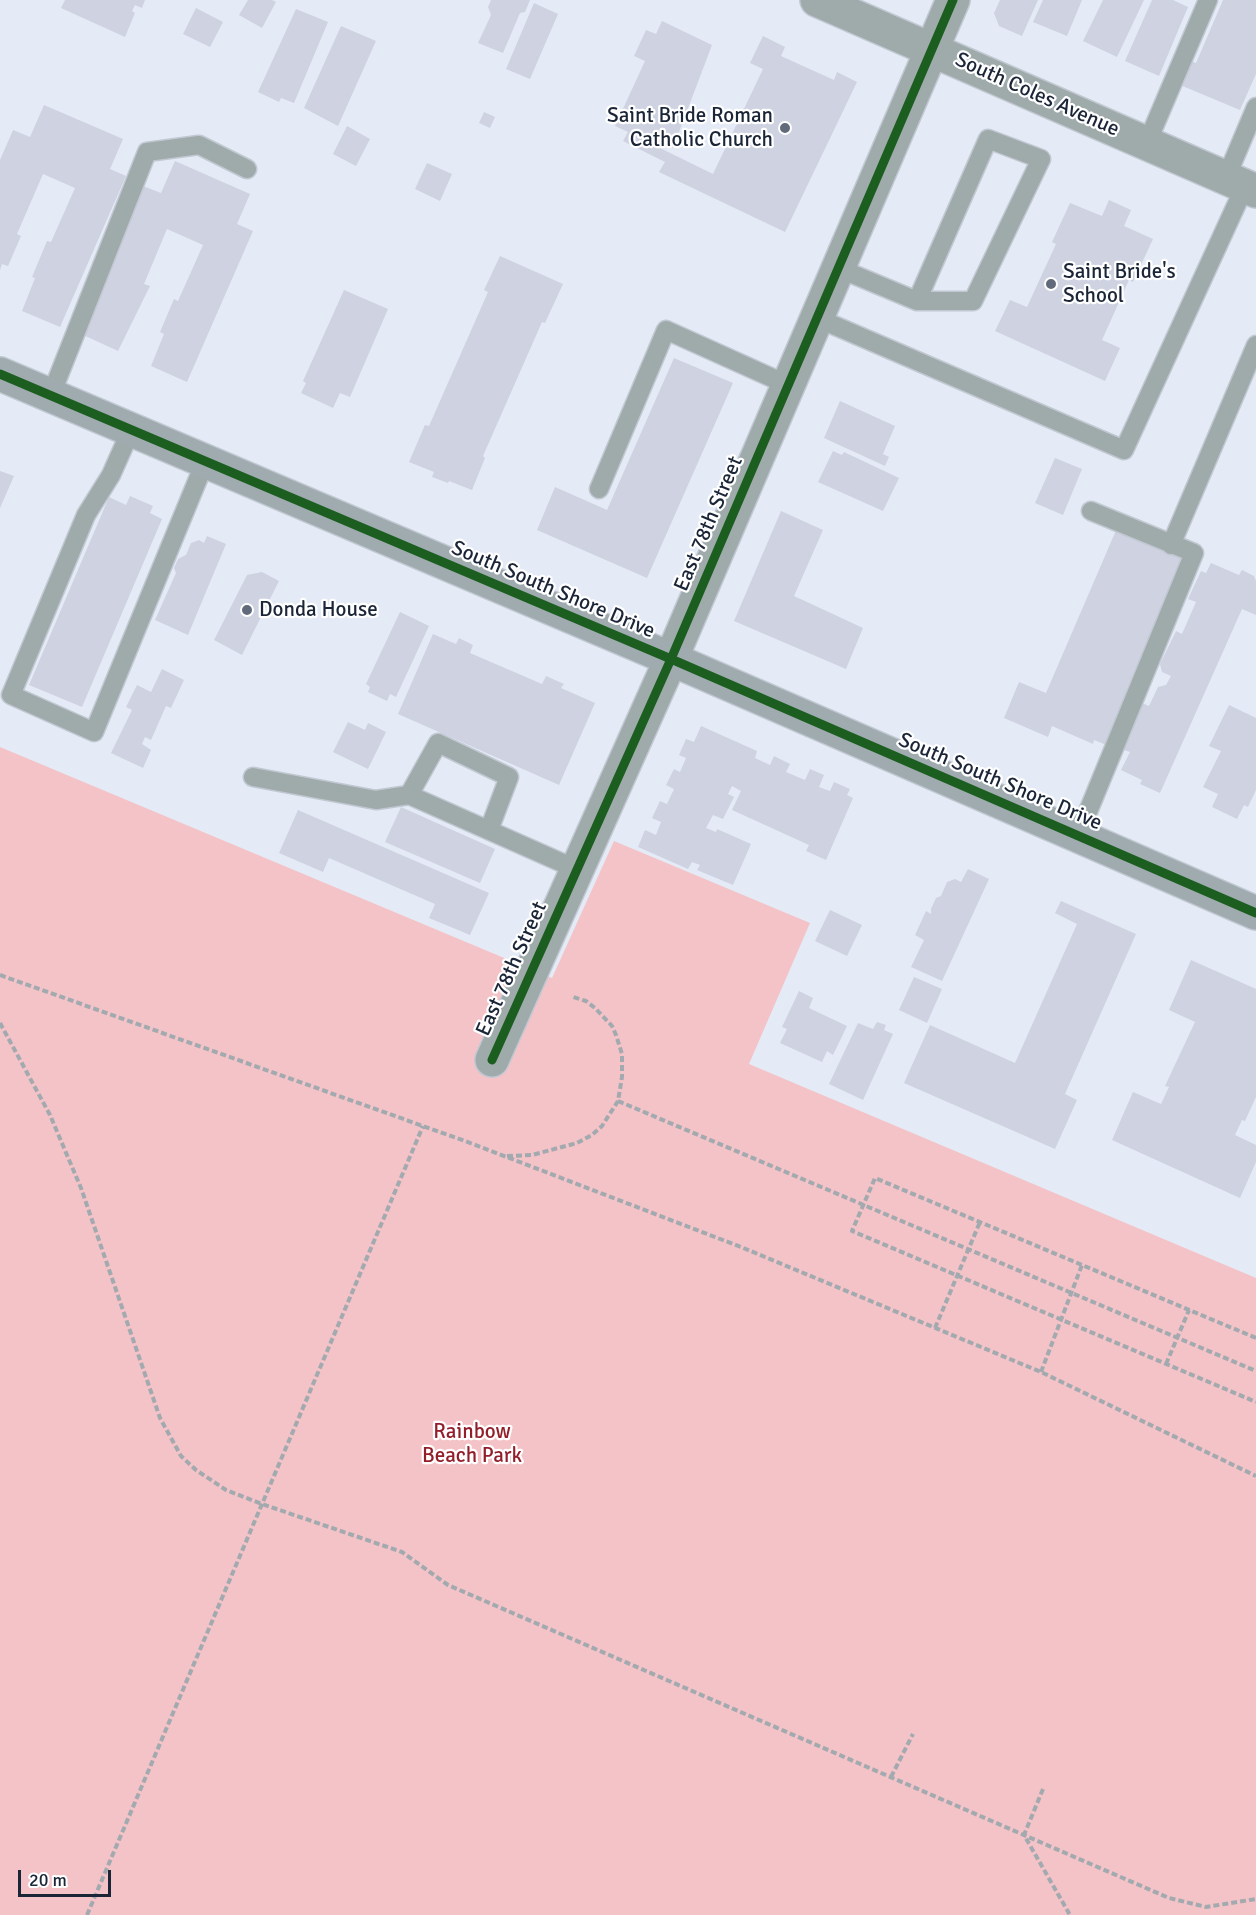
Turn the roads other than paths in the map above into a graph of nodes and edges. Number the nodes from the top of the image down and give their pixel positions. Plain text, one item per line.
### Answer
1 (817, 0) edge
2 (953, 0) edge
3 (1208, 0) edge
4 (933, 49) junction
5 (1256, 107) edge
6 (1146, 143) junction
7 (247, 168) dead end
8 (1242, 185) edge
9 (838, 268) junction
10 (917, 301) junction
11 (817, 318) junction
12 (1256, 345) edge
13 (0, 374) edge
14 (788, 385) junction
15 (51, 395) junction
16 (131, 430) junction
17 (205, 462) junction
18 (599, 489) dead end
19 (1091, 511) dead end
20 (1171, 545) junction
21 (671, 659) junction
22 (253, 777) dead end
23 (409, 795) junction
24 (489, 830) junction
25 (1078, 836) junction
26 (576, 869) junction
27 (1256, 912) edge
28 (492, 1060) dead end

1 - 4 street, South Coles Avenue
2 - 4 street, East 78th Street
3 - 6 lane
4 - 6 street, South Coles Avenue
4 - 9 street, East 78th Street
5 - 8 lane
6 - 8 street, South Coles Avenue
7 - 15 lane
8 - 11 lane
9 - 10 lane
9 - 11 street, East 78th Street
10 - 10 lane
11 - 14 street, East 78th Street
12 - 20 lane
13 - 15 main road, South South Shore Drive
14 - 18 lane
14 - 21 street, East 78th Street
15 - 16 main road, South South Shore Drive
16 - 17 main road, South South Shore Drive
16 - 17 lane
17 - 21 main road, South South Shore Drive
19 - 20 lane
20 - 25 lane
21 - 25 main road, South South Shore Drive
21 - 26 street, East 78th Street
22 - 23 lane
23 - 24 lane
23 - 24 lane
24 - 26 lane
25 - 27 main road, South South Shore Drive
26 - 28 street, East 78th Street

